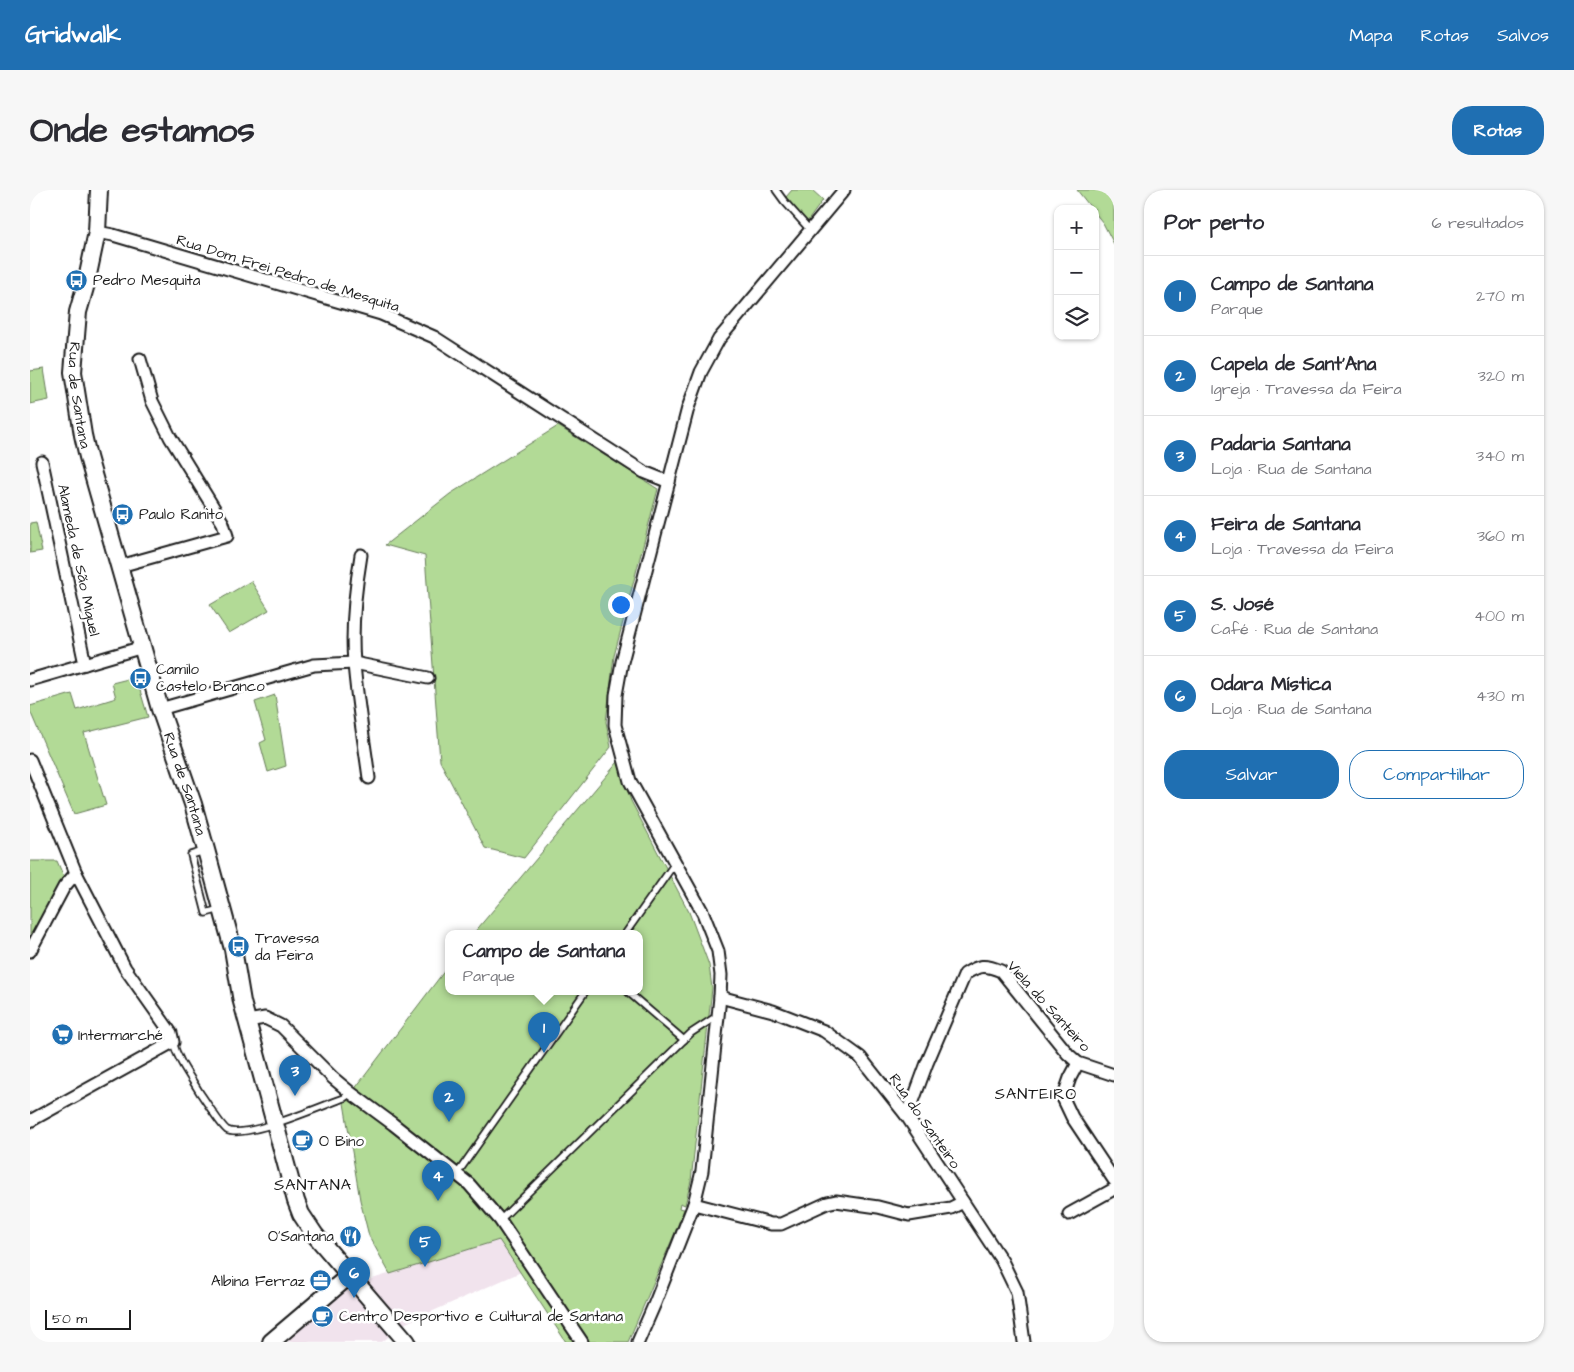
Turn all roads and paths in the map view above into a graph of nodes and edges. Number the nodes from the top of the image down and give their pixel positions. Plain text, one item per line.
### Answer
1 (99, 190) edge
2 (776, 190) edge
3 (844, 190) edge
4 (810, 230) junction
5 (97, 232) junction
6 (140, 359) dead end
7 (42, 462) dead end
8 (669, 482) junction
9 (361, 555) dead end
10 (120, 566) junction
11 (143, 647) junction
12 (354, 663) junction
13 (85, 664) junction
14 (428, 678) dead end
15 (30, 680) edge
16 (160, 709) junction
17 (30, 760) edge
18 (369, 778) dead end
19 (675, 863) junction
20 (76, 873) junction
21 (628, 930) edge
22 (30, 951) edge
23 (583, 995) edge
24 (632, 995) edge
25 (720, 997) junction
26 (717, 1016) junction
27 (247, 1022) junction
28 (684, 1040) junction
29 (173, 1042) junction
30 (1078, 1063) junction
31 (1114, 1075) edge
32 (351, 1094) junction
33 (906, 1115) junction
34 (30, 1121) edge
35 (275, 1124) junction
36 (457, 1174) junction
37 (1114, 1180) edge
38 (1114, 1189) edge
39 (963, 1202) junction
40 (694, 1204) junction
41 (1069, 1214) dead end
42 (500, 1220) junction
43 (350, 1275) junction
44 (308, 1311) junction
45 (271, 1342) edge
46 (286, 1342) edge
47 (407, 1342) edge
48 (582, 1342) edge
49 (638, 1342) edge
50 (1024, 1342) edge

1 - 5 main road, Rua de Santana
2 - 4 lane
3 - 4 street
4 - 8 street
5 - 8 street, Rua Dom Frei Pedro de Mesquita
5 - 10 main road, Rua de Santana
6 - 10 street
7 - 13 street, Alameda de São Miguel
8 - 19 street
9 - 12 street
10 - 11 main road, Rua de Santana
11 - 13 street
11 - 16 main road, Rua de Santana
12 - 14 street
12 - 16 street
12 - 18 street
13 - 15 street
16 - 27 main road, Rua de Santana
17 - 20 street
19 - 21 lane
19 - 25 street
20 - 22 street
20 - 29 street
23 - 36 lane
24 - 28 lane
25 - 26 street
25 - 33 street, Rua do Santeiro
26 - 28 lane
26 - 40 street
27 - 32 street
27 - 35 main road, Rua de Santana
28 - 42 lane
29 - 34 street
29 - 35 lane
30 - 31 street, Viela do Santeiro
30 - 33 street, Viela do Santeiro
30 - 37 street
32 - 35 lane
32 - 36 street
33 - 39 street, Rua do Santeiro
35 - 43 main road, Rua de Santana
36 - 42 street
38 - 41 street
39 - 40 street
39 - 50 street, Rua do Santeiro
40 - 49 street
42 - 48 street
43 - 44 main road
43 - 47 main road, Rua de Santana
44 - 45 main road
44 - 46 main road

